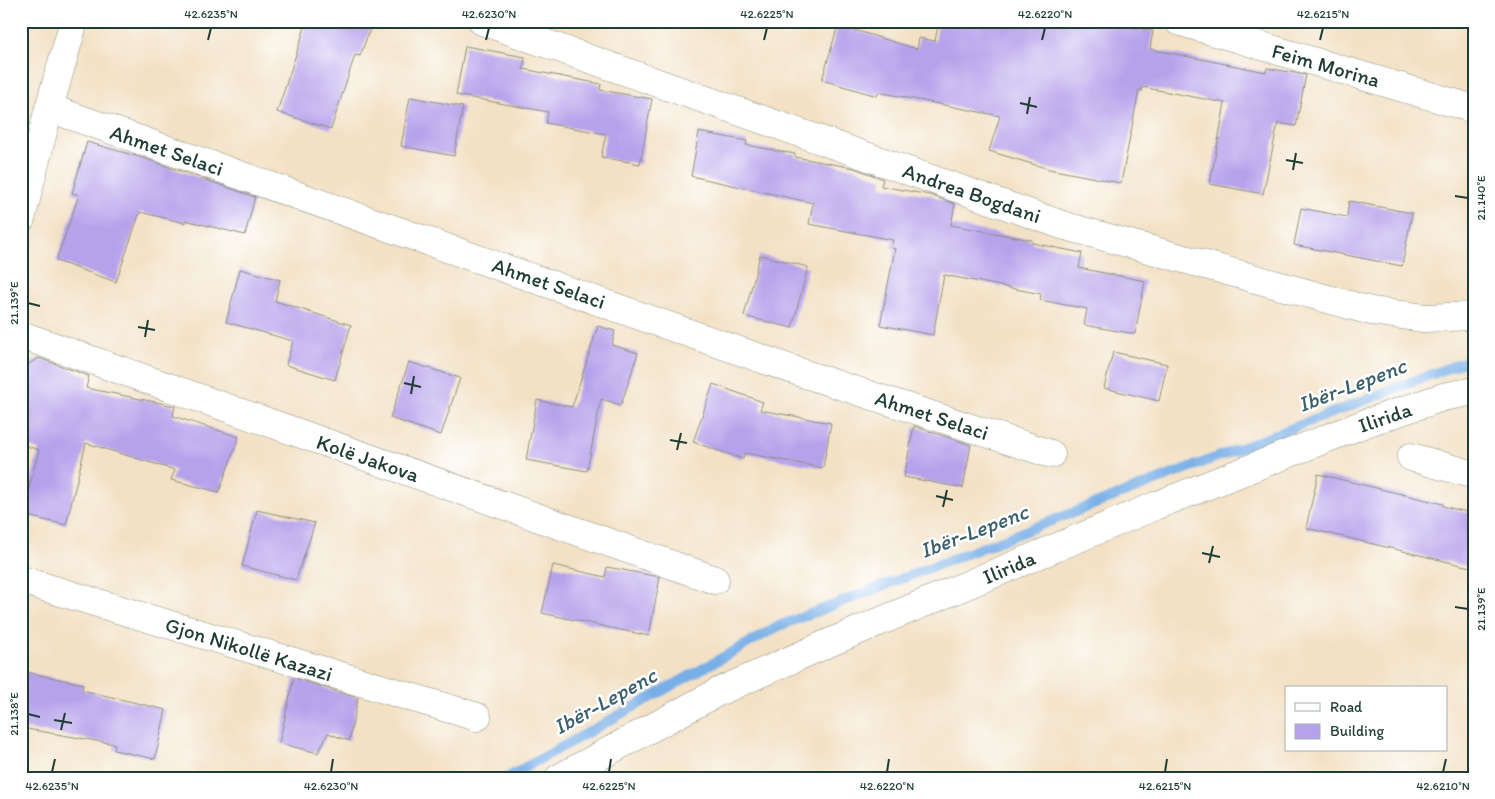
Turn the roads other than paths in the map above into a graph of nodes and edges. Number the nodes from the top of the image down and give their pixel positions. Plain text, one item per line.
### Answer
1 (74, 21) edge
2 (482, 21) edge
3 (1178, 21) edge
4 (49, 108) junction
5 (1474, 108) edge
6 (21, 220) edge
7 (1474, 316) edge
8 (21, 336) edge
9 (1474, 391) edge
10 (1051, 454) dead end
11 (1411, 458) dead end
12 (1474, 474) edge
13 (21, 580) edge
14 (715, 580) dead end
15 (477, 717) dead end
16 (559, 778) edge

1 - 4 street
2 - 7 street, Andrea Bogdani
3 - 5 street, Feim Morina
4 - 6 street
4 - 10 street, Ahmet Selaci
8 - 14 street, Kolë Jakova
9 - 16 street, Ilirida
11 - 12 street
13 - 15 street, Gjon Nikollë Kazazi

